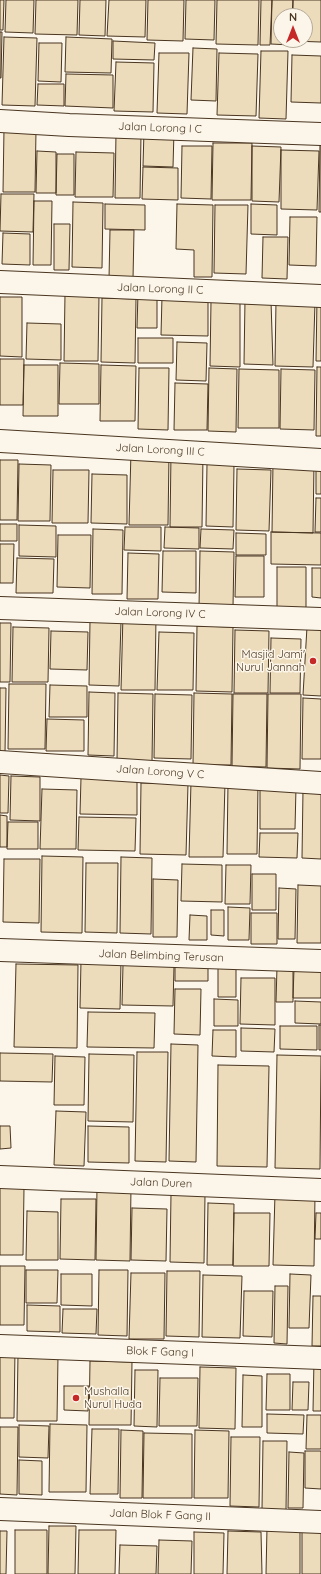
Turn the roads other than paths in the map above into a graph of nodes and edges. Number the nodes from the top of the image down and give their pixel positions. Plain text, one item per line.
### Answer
1 (0, 121) edge
2 (321, 134) edge
3 (0, 282) edge
4 (321, 296) edge
5 (0, 441) edge
6 (321, 460) edge
7 (0, 608) edge
8 (321, 619) edge
9 (0, 762) edge
10 (321, 783) edge
11 (0, 950) edge
12 (321, 961) edge
13 (0, 1177) edge
14 (321, 1190) edge
15 (0, 1346) edge
16 (321, 1358) edge
17 (0, 1509) edge
18 (321, 1522) edge

1 - 2 street, Jalan Lorong I C
3 - 4 street, Jalan Lorong II C
5 - 6 street, Jalan Lorong III C
7 - 8 street, Jalan Lorong IV C
9 - 10 street, Jalan Lorong V C
11 - 12 street, Jalan Belimbing Terusan
13 - 14 street, Jalan Duren
15 - 16 street, Blok F Gang I
17 - 18 street, Jalan Blok F Gang II

